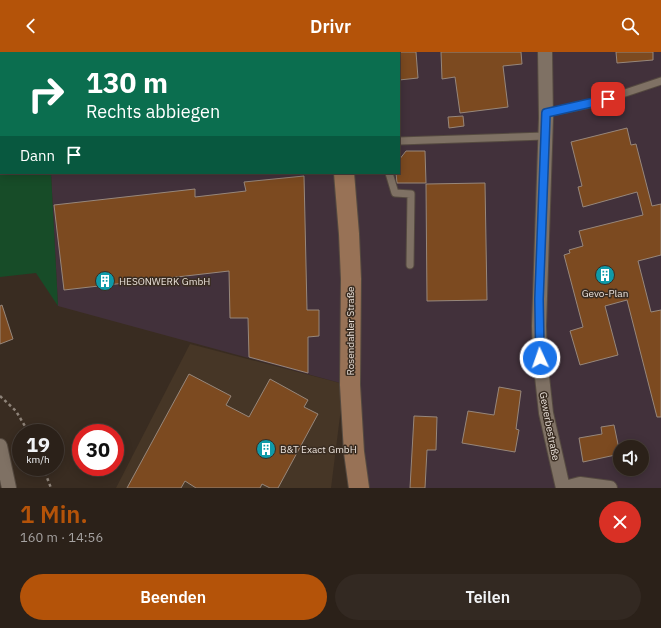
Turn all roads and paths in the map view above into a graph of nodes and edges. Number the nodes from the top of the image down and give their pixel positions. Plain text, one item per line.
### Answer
1 (545, 52) edge
2 (661, 81) edge
3 (546, 113) junction
4 (545, 136) junction
5 (400, 141) edge
6 (344, 174) edge
7 (389, 174) edge
8 (410, 265) dead end
9 (0, 396) edge
10 (25, 424) edge
11 (0, 446) edge
12 (46, 476) edge
13 (9, 488) edge
14 (51, 488) edge
15 (359, 488) edge
16 (564, 488) edge
17 (610, 488) edge

1 - 3 street, Gewerbestraße
2 - 3 lane
3 - 4 street, Gewerbestraße
4 - 5 lane
4 - 16 street, Gewerbestraße
6 - 15 main road, Rosendahler Straße
7 - 8 lane
9 - 10 path
11 - 13 street
12 - 14 path
16 - 17 street

